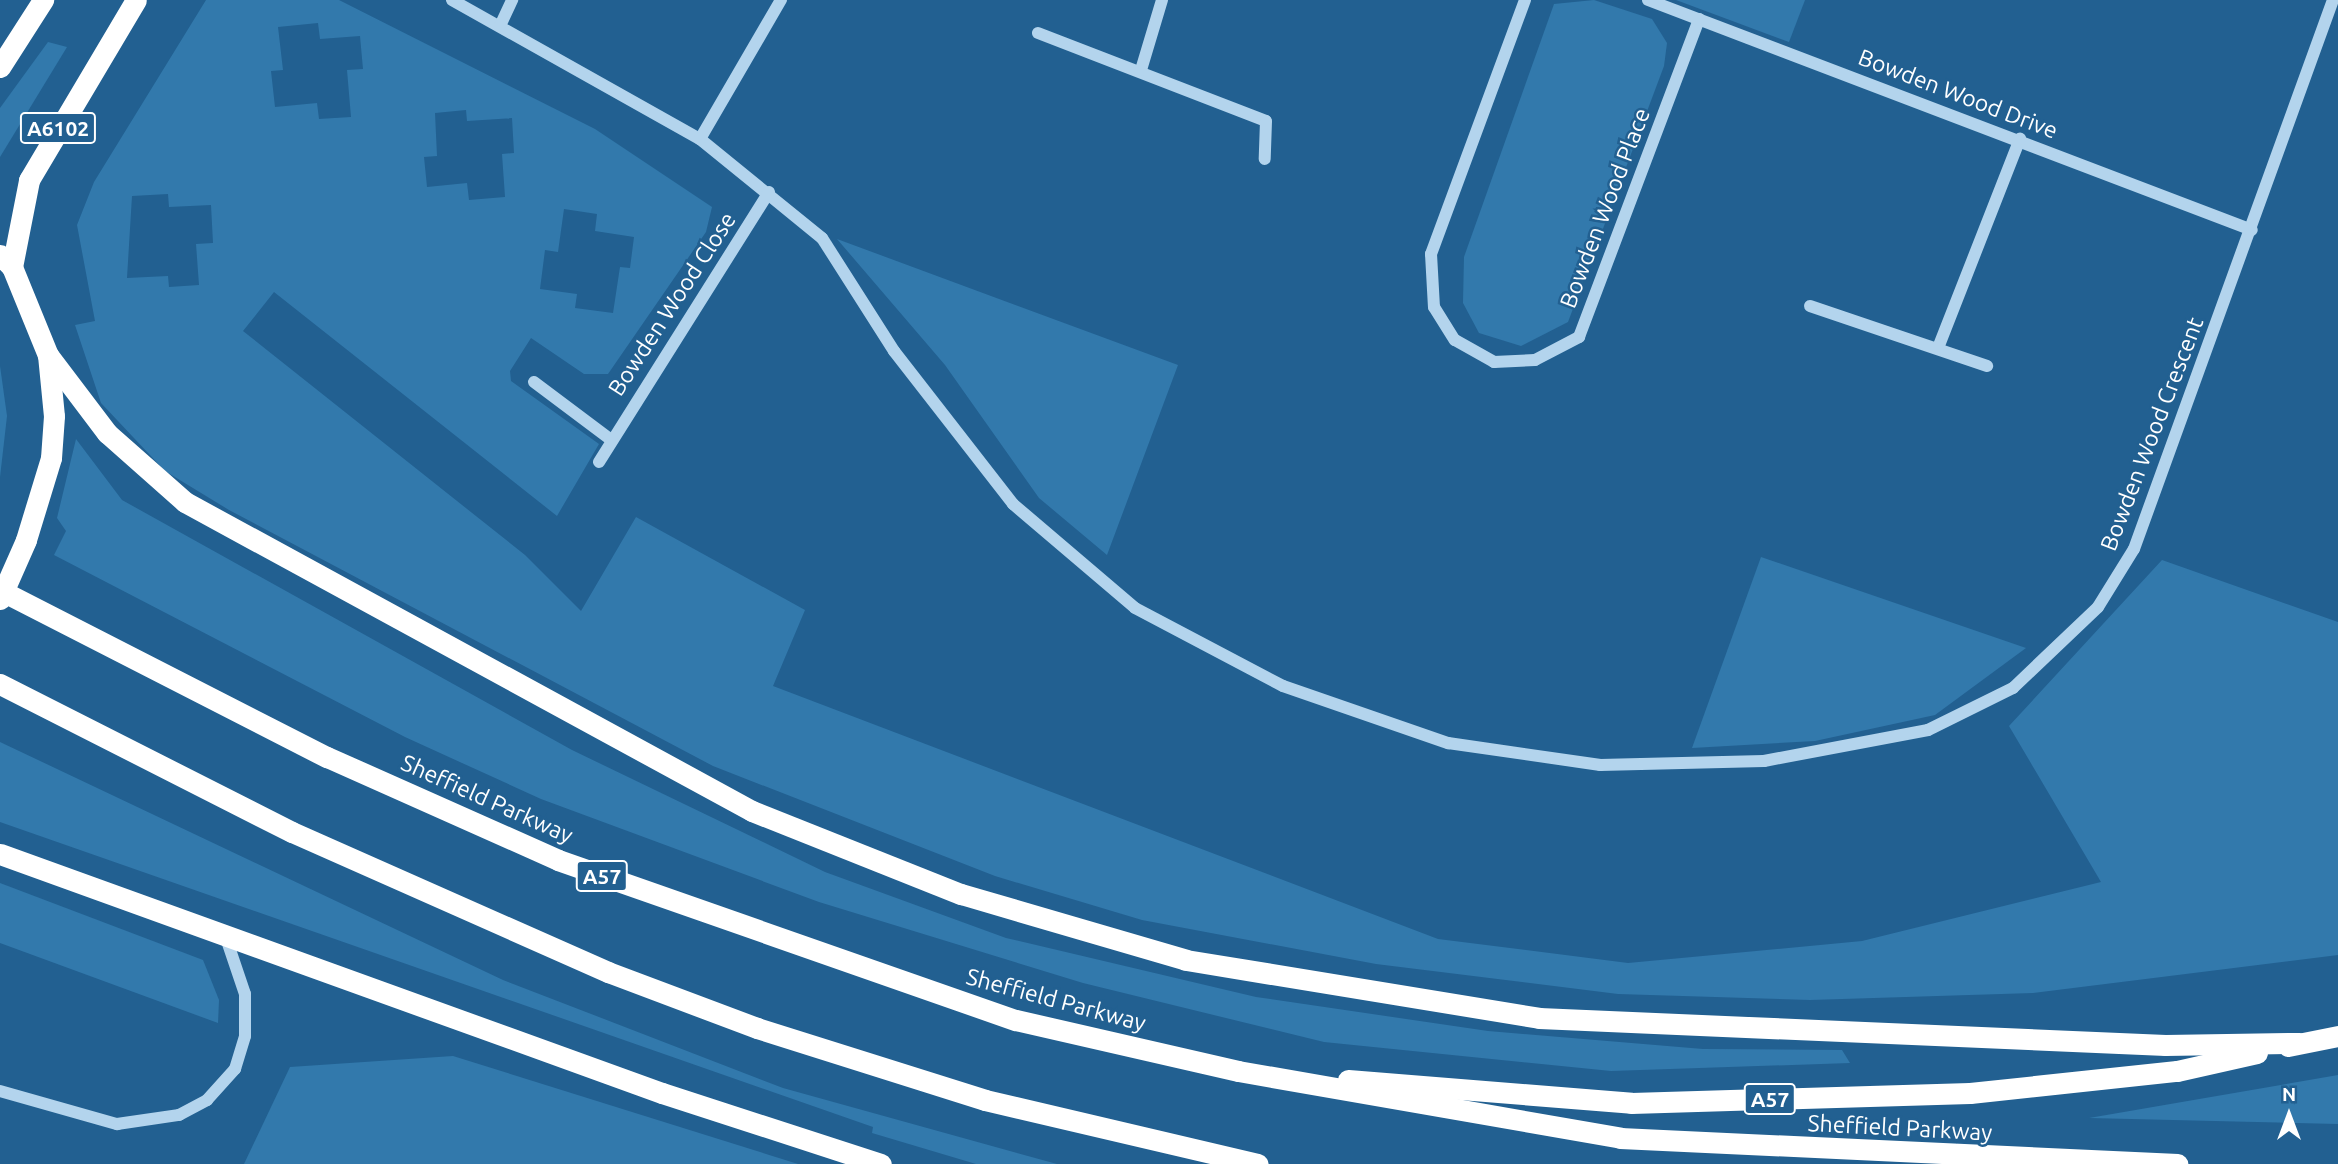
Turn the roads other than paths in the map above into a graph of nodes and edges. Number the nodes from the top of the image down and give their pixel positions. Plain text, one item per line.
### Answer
1 (43, 0) edge
2 (136, 0) edge
3 (452, 0) edge
4 (512, 0) edge
5 (781, 0) edge
6 (1162, 0) edge
7 (1525, 0) edge
8 (1648, 0) edge
9 (2333, 0) edge
10 (1699, 19) junction
11 (500, 26) junction
12 (1038, 33) dead end
13 (0, 67) edge
14 (1141, 70) junction
15 (700, 139) junction
16 (2020, 139) junction
17 (1265, 159) dead end
18 (769, 192) junction
19 (2252, 230) junction
20 (6, 261) edge
21 (1810, 306) dead end
22 (1938, 348) junction
23 (48, 355) junction
24 (1987, 366) dead end
25 (534, 383) dead end
26 (610, 439) junction
27 (598, 462) dead end
28 (0, 590) edge
29 (0, 599) edge
30 (0, 684) edge
31 (0, 854) edge
32 (225, 935) junction
33 (2338, 1036) edge
34 (2299, 1043) junction
35 (1238, 1071) junction
36 (0, 1091) edge
37 (1166, 1145) junction
38 (881, 1164) edge
39 (1228, 1164) edge
40 (1258, 1164) edge
41 (2177, 1164) edge

1 - 13 highway
2 - 20 highway, A6102
3 - 11 street, Bowden Wood Crescent
4 - 11 street
5 - 15 street
6 - 14 street
7 - 10 street, Bowden Wood Place
8 - 10 street, Bowden Wood Drive
9 - 19 street, Bowden Wood Crescent
10 - 16 street, Bowden Wood Drive
11 - 15 street, Bowden Wood Crescent
12 - 14 street
14 - 17 street
15 - 18 street, Bowden Wood Crescent
16 - 19 street, Bowden Wood Drive
16 - 22 street
18 - 19 street, Bowden Wood Crescent
18 - 26 street, Bowden Wood Close
20 - 23 highway, A6102
21 - 22 street
22 - 24 street
23 - 29 highway, A6102, bridge
23 - 34 highway
25 - 26 street
26 - 27 street, Bowden Wood Close
28 - 35 highway, Sheffield Parkway / A57
30 - 37 highway
31 - 32 highway
32 - 36 street
32 - 38 highway
33 - 34 highway, A57
34 - 35 highway, A57
35 - 41 highway, Sheffield Parkway
37 - 39 highway
37 - 40 highway

